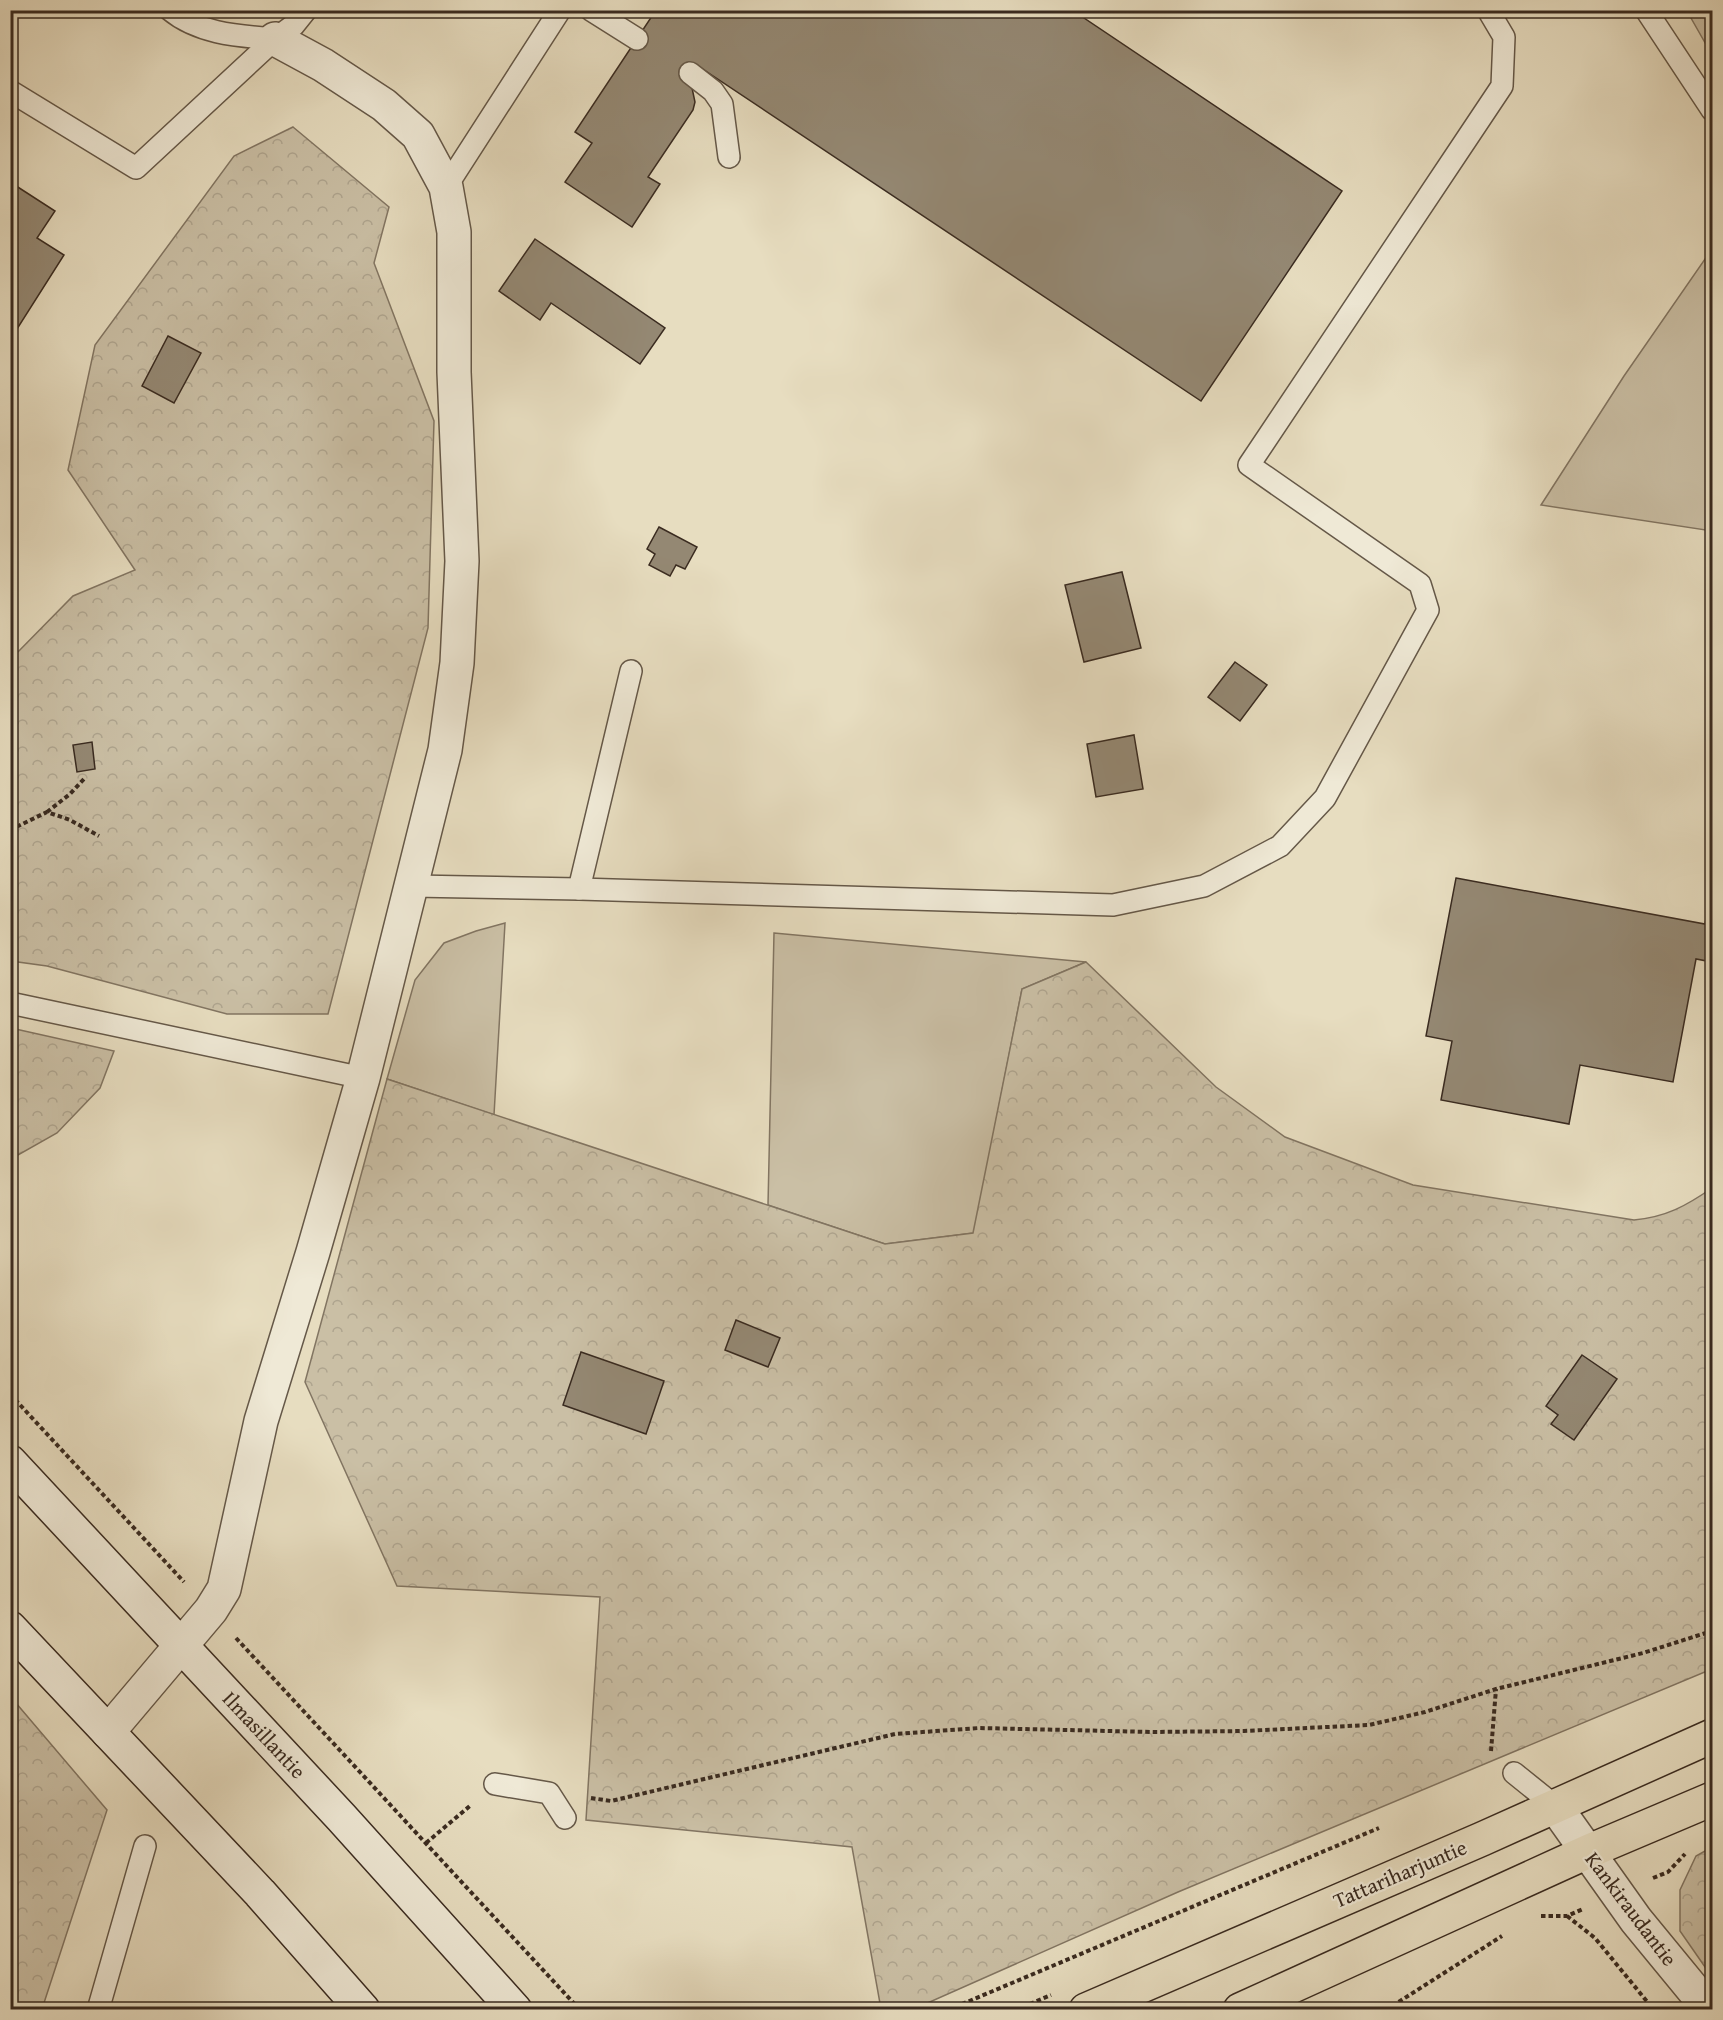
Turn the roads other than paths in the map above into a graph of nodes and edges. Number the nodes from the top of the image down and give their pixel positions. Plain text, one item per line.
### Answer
1 (170, 10) edge
2 (306, 10) edge
3 (560, 10) edge
4 (591, 10) edge
5 (1488, 10) edge
6 (1646, 10) edge
7 (275, 39) junction
8 (637, 39) dead end
9 (690, 73) dead end
10 (10, 91) edge
11 (1713, 110) edge
12 (729, 157) dead end
13 (446, 187) junction
14 (631, 671) dead end
15 (413, 886) junction
16 (579, 889) junction
17 (10, 1003) edge
18 (363, 1078) junction
19 (10, 1462) edge
20 (10, 1628) edge
21 (182, 1646) junction
22 (108, 1732) junction
23 (1713, 1736) edge
24 (1514, 1773) road end
25 (495, 1784) road end
26 (1713, 1799) edge
27 (1555, 1806) junction
28 (565, 1818) dead end
29 (145, 1846) dead end
30 (1587, 1852) junction
31 (98, 2010) edge
32 (363, 2010) edge
33 (515, 2010) edge
34 (1086, 2010) edge
35 (1240, 2010) edge
36 (1710, 2010) edge

1 - 7 lane
2 - 7 lane
3 - 13 lane
4 - 8 lane
5 - 16 lane
6 - 11 lane
7 - 10 lane
7 - 13 street
9 - 12 lane
13 - 15 street
14 - 16 lane
15 - 16 lane
15 - 18 street
17 - 18 lane
18 - 21 street
19 - 21 street, Ilmasillantie
20 - 22 street
21 - 22 street
21 - 33 street, Ilmasillantie
22 - 32 street
23 - 27 main road, Tattariharjuntie
24 - 27 lane
25 - 28 lane
26 - 30 main road
27 - 30 street, Kankiraudantie
27 - 34 main road, Tattariharjuntie
29 - 31 lane
30 - 35 main road
30 - 36 street, Kankiraudantie

